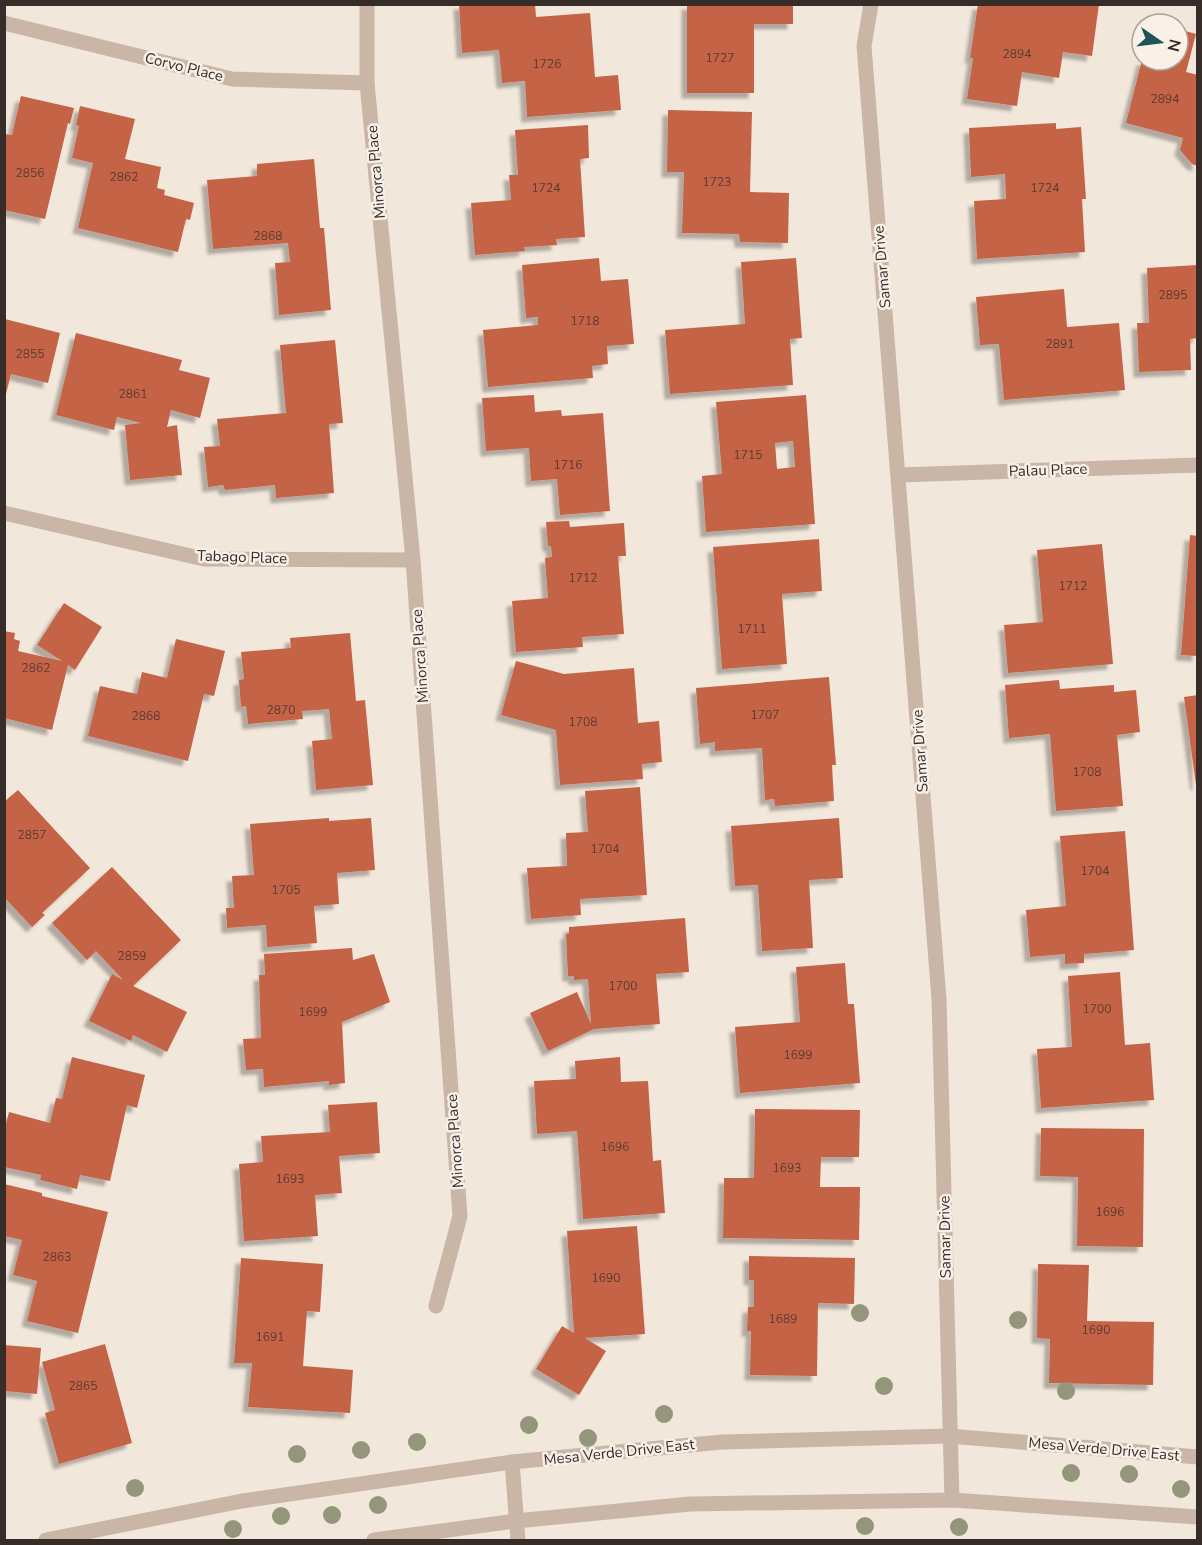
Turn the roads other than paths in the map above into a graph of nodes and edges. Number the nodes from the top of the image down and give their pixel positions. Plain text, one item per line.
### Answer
1 (366, 4) edge
2 (871, 4) edge
3 (4, 22) edge
4 (367, 83) junction
5 (1197, 465) edge
6 (899, 475) junction
7 (4, 513) edge
8 (413, 560) junction
9 (436, 1306) dead end
10 (949, 1436) junction
11 (1197, 1457) edge
12 (512, 1462) junction
13 (952, 1500) junction
14 (1197, 1517) edge
15 (516, 1521) junction
16 (45, 1540) edge
17 (374, 1540) edge
18 (518, 1540) edge

1 - 4 street, Minorca Place
2 - 6 street, Samar Drive
3 - 4 street, Corvo Place
4 - 8 street, Minorca Place
5 - 6 street, Palau Place
6 - 10 street, Samar Drive
7 - 8 street, Tabago Place
8 - 9 street, Minorca Place
10 - 11 street, Mesa Verde Drive East
10 - 12 street, Mesa Verde Drive East
10 - 13 street, Samar Drive
12 - 15 street
12 - 16 street, Mesa Verde Drive East
13 - 14 street
13 - 15 street
15 - 17 street
15 - 18 street

